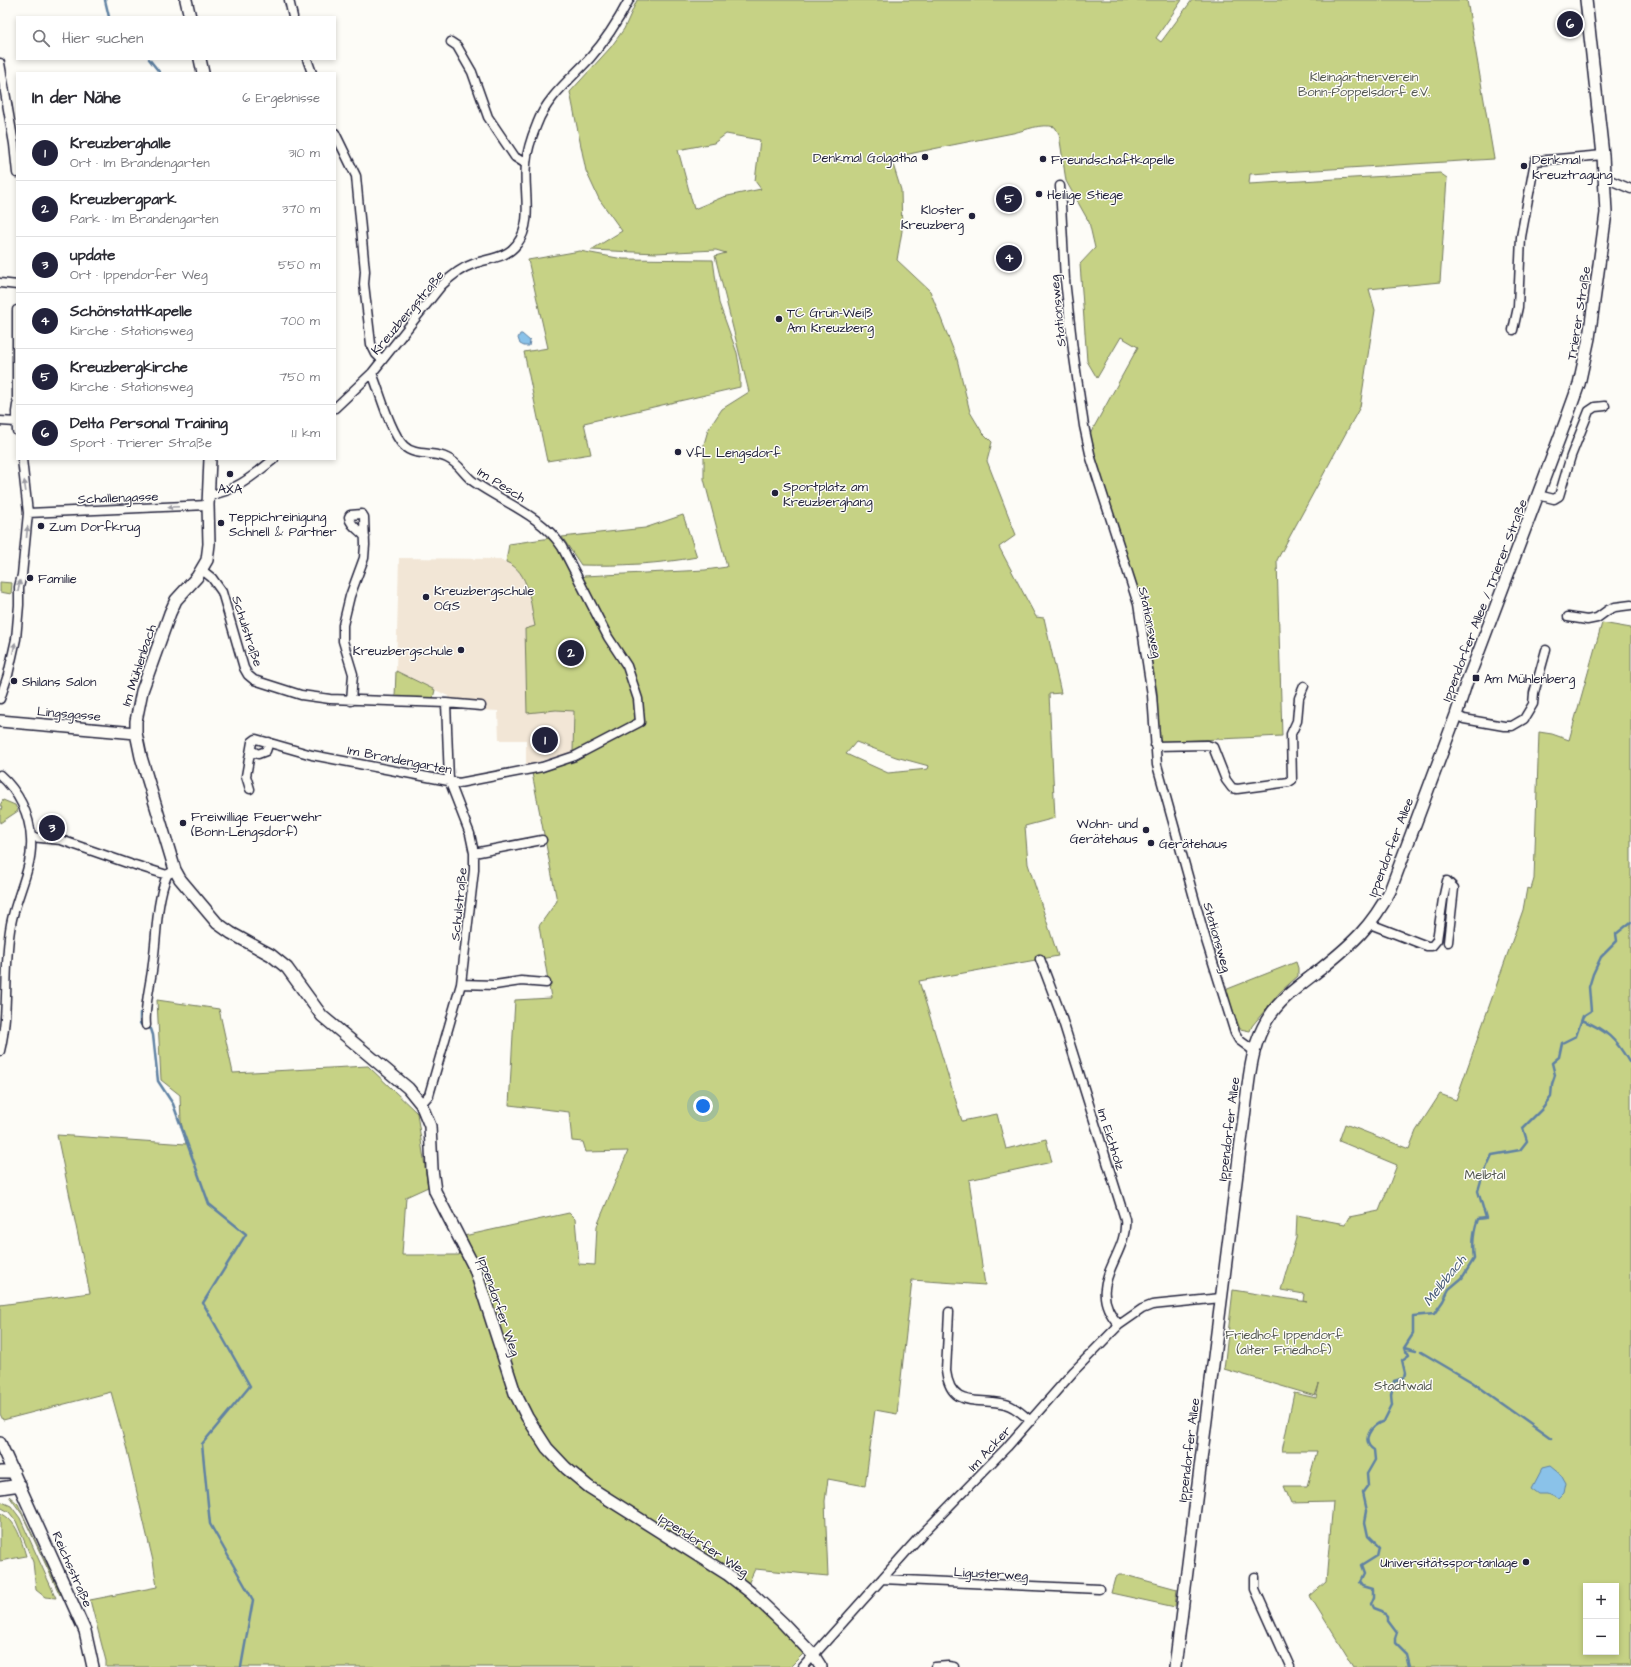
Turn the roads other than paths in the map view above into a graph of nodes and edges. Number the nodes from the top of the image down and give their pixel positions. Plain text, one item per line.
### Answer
1 (186, 0) edge
2 (289, 0) edge
3 (629, 0) edge
4 (1586, 0) edge
5 (190, 16) edge
6 (293, 16) edge
7 (451, 42) dead end
8 (200, 60) edge
9 (307, 60) edge
10 (0, 63) edge
11 (203, 72) edge
12 (312, 72) edge
13 (336, 135) edge
14 (1603, 155) junction
15 (16, 163) edge
16 (526, 164) junction
17 (1605, 178) junction
18 (1060, 186) dead end
19 (1631, 189) edge
20 (0, 283) edge
21 (16, 285) edge
22 (1513, 330) dead end
23 (382, 360) junction
24 (372, 373) junction
25 (1605, 406) dead end
26 (336, 407) edge
27 (0, 421) edge
28 (16, 422) edge
29 (22, 460) edge
30 (210, 460) edge
31 (273, 460) edge
32 (1538, 495) junction
33 (208, 500) junction
34 (28, 513) junction
35 (365, 537) dead end
36 (202, 570) junction
37 (576, 573) joint
38 (1631, 605) edge
39 (1568, 617) dead end
40 (1546, 650) dead end
41 (1304, 686) dead end
42 (0, 699) edge
43 (351, 700) junction
44 (446, 703) junction
45 (481, 706) dead end
46 (1456, 715) junction
47 (0, 721) edge
48 (136, 733) junction
49 (269, 742) junction
50 (1155, 746) junction
51 (251, 750) junction
52 (0, 775) edge
53 (448, 780) junction
54 (250, 790) dead end
55 (31, 837) junction
56 (542, 840) dead end
57 (474, 853) junction
58 (171, 872) junction
59 (1370, 924) junction
60 (1448, 942) dead end
61 (1040, 959) dead end
62 (546, 983) dead end
63 (461, 984) junction
64 (146, 1025) dead end
65 (0, 1051) edge
66 (1254, 1051) junction
67 (421, 1104) junction
68 (1221, 1298) junction
69 (949, 1312) dead end
70 (1119, 1325) junction
71 (1031, 1421) junction
72 (0, 1443) edge
73 (0, 1472) edge
74 (14, 1472) junction
75 (20, 1485) junction
76 (0, 1488) edge
77 (1255, 1577) dead end
78 (882, 1579) junction
79 (1099, 1589) dead end
80 (814, 1656) junction
81 (93, 1667) edge
82 (803, 1667) edge
83 (821, 1667) edge
84 (936, 1667) edge
85 (954, 1667) edge
86 (1175, 1667) edge
87 (1290, 1667) edge

1 - 5 street
2 - 6 street
3 - 16 street, Kreuzbergstraße
4 - 14 street, Trierer Straße
7 - 16 street
8 - 11 street
9 - 12 street
10 - 15 street
13 - 23 street
14 - 17 street, Trierer Straße
14 - 22 street
16 - 23 street, Kreuzbergstraße
17 - 19 street
17 - 32 street, Trierer Straße
18 - 50 street, Stationsweg
20 - 21 street
23 - 24 street, Kreuzbergstraße
24 - 26 street, Kreuzbergstraße
24 - 37 street, Im Pesch
25 - 32 street
27 - 28 street
34 -> 29 street
30 - 33 street, Im Mühlenbach
31 - 33 street
32 - 46 street, Ippendorfer Allee / Trierer Straße
33 -> 34 street, Schallengasse
33 - 36 street, Im Mühlenbach
42 -> 34 street
35 - 43 street
36 - 43 street, Schulstraße
36 - 48 street, Im Mühlenbach
37 - 53 street, Im Brandengarten
38 - 39 street
40 - 46 street
41 - 50 street
43 - 44 street, Schulstraße
44 - 45 street, Schulstraße
44 - 53 street, Schulstraße
46 - 59 street, Ippendorfer Allee
47 - 48 street, Lingsgasse
48 - 58 street, Im Mühlenbach
49 - 51 street
49 - 51 street, Im Brandengarten
49 - 53 street, Im Brandengarten
50 - 66 street, Stationsweg
51 - 54 street
52 - 55 street
53 - 57 street, Schulstraße
55 - 58 street
55 - 65 street
56 - 57 street
57 - 63 street, Schulstraße
58 - 64 street
58 - 67 street, Ippendorfer Weg
59 - 60 street
59 - 66 street, Ippendorfer Allee
61 - 70 street, Im Eichholz
62 - 63 street
63 - 67 street, Schulstraße
66 - 68 street, Ippendorfer Allee
67 - 80 street, Ippendorfer Weg
68 - 70 street, Im Acker
68 - 86 street, Ippendorfer Allee
69 - 71 street
70 - 71 street, Im Acker
71 - 78 street, Im Acker
72 - 74 street, Reichsstraße
73 - 74 street
74 - 75 street, Reichsstraße
75 - 76 street
75 - 81 street, Reichsstraße
77 - 87 street
78 - 79 street, Ligusterweg
78 - 80 street, Im Acker
80 - 82 street, Im Acker
80 - 83 street, Ippendorfer Weg
84 - 85 street

